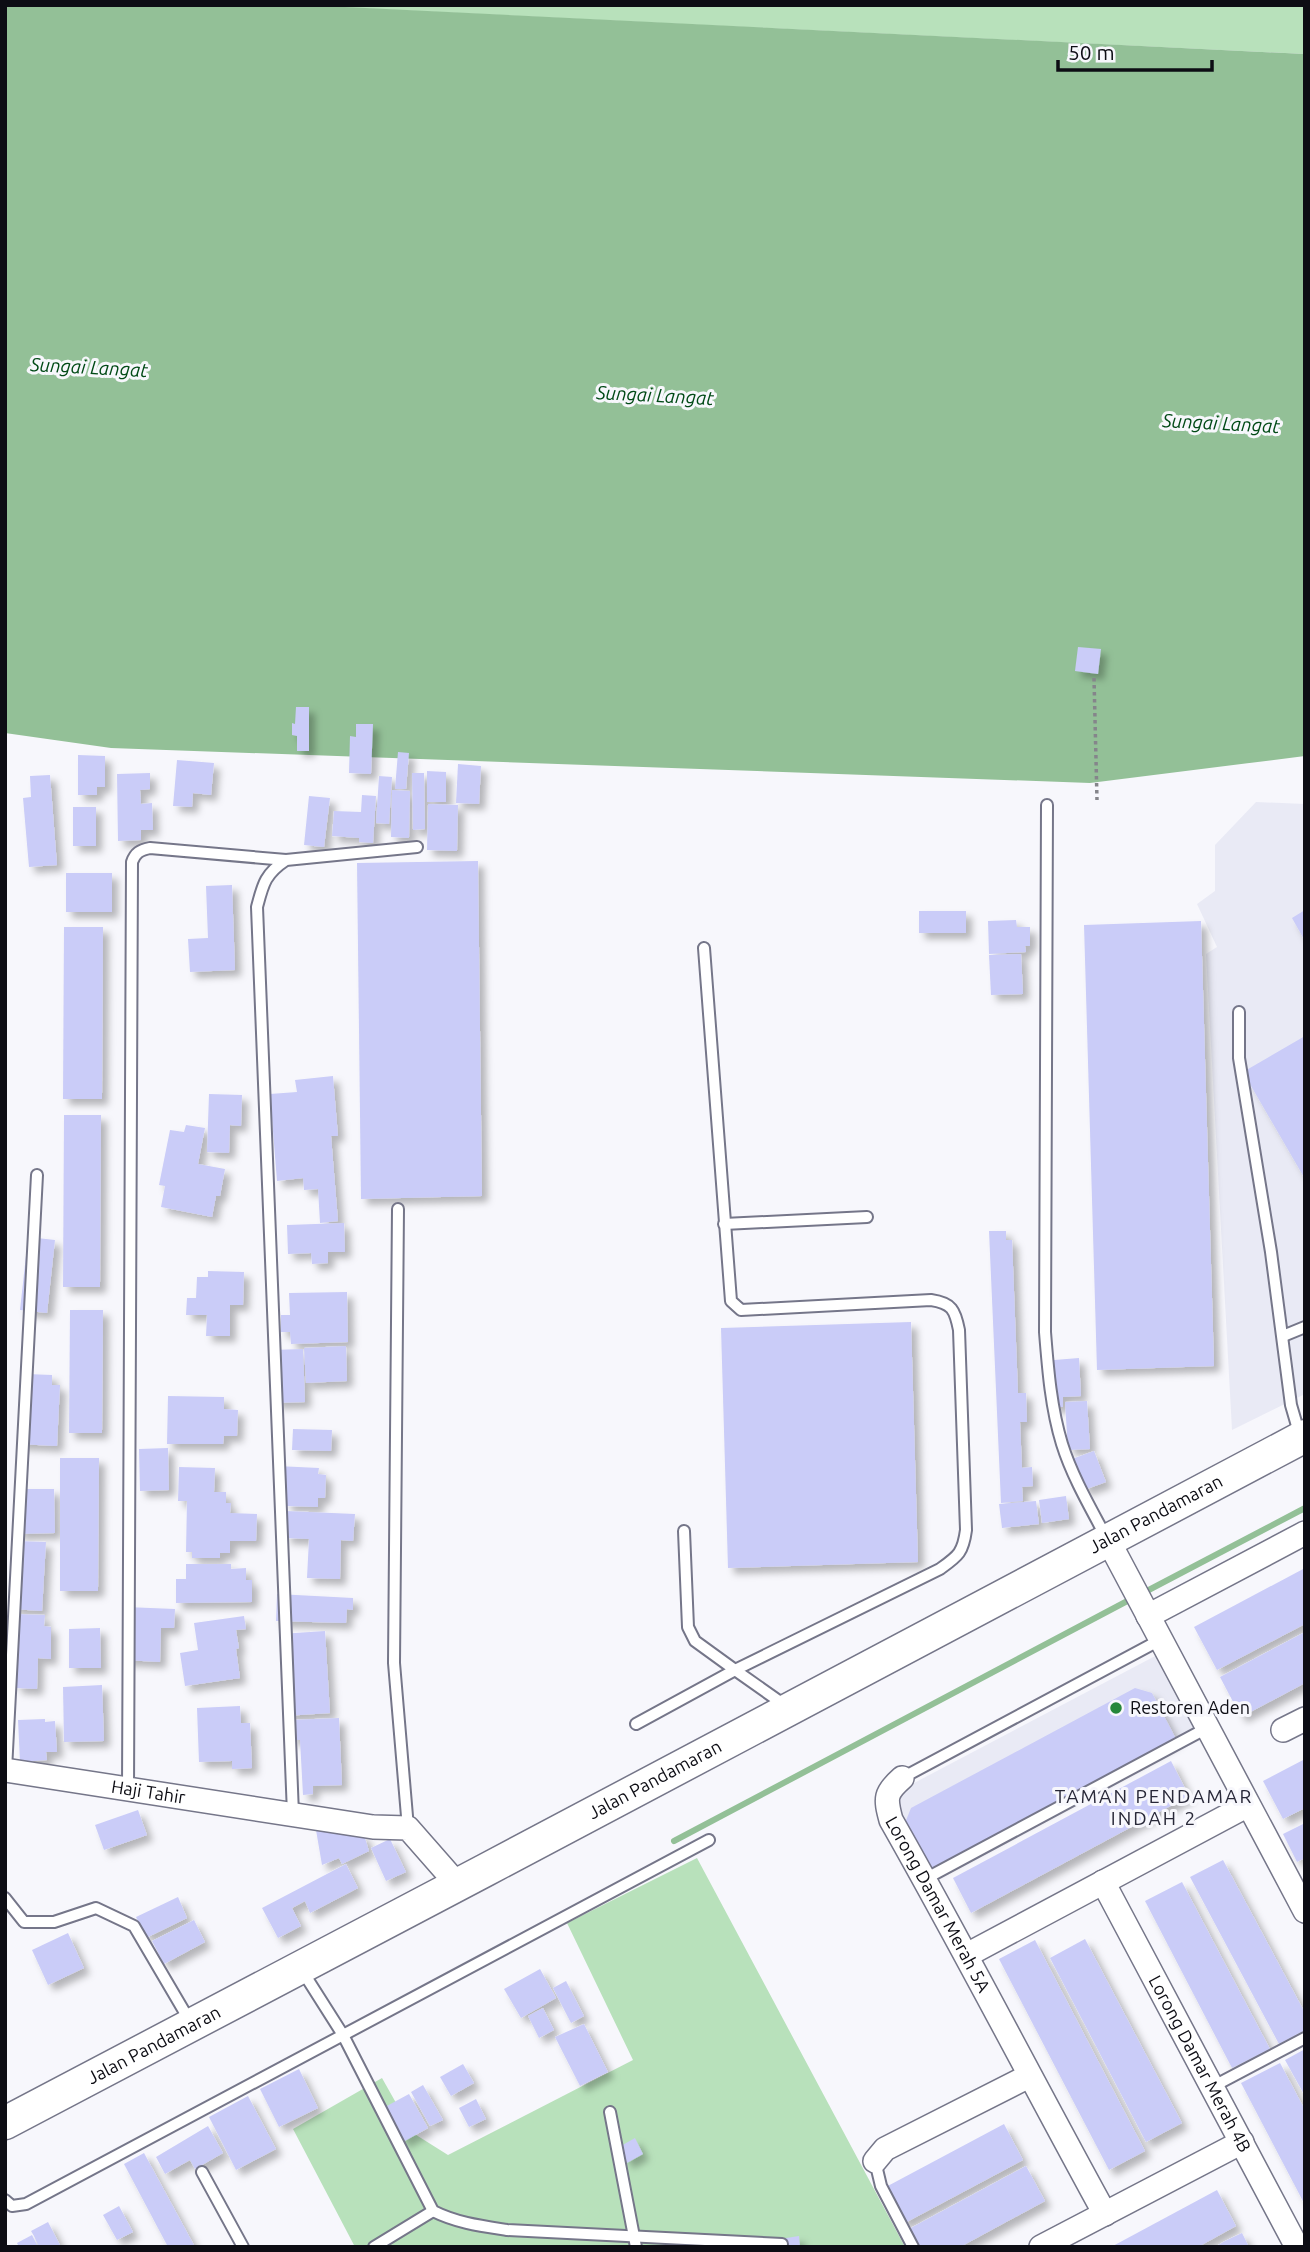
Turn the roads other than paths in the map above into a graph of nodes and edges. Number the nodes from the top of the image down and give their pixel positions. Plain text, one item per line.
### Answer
1 (1047, 805) dead end
2 (418, 847) dead end
3 (286, 860) junction
4 (704, 948) dead end
5 (1239, 1012) dead end
6 (37, 1175) dead end
7 (398, 1209) dead end
8 (867, 1217) dead end
9 (724, 1224) junction
10 (1305, 1327) edge
11 (1283, 1336) junction
12 (1303, 1438) edge
13 (684, 1531) dead end
14 (1305, 1534) edge
15 (1108, 1541) junction
16 (1140, 1602) junction
17 (1160, 1640) junction
18 (735, 1670) junction
19 (790, 1708) junction
20 (1305, 1719) edge
21 (636, 1724) dead end
22 (1207, 1728) junction
23 (1283, 1730) dead end
24 (6, 1770) edge
25 (902, 1778) joint
26 (128, 1790) junction
27 (1248, 1805) junction
28 (293, 1814) junction
29 (408, 1828) junction
30 (709, 1840) dead end
31 (925, 1879) junction
32 (1103, 1882) junction
33 (458, 1885) junction
34 (5, 1898) edge
35 (1305, 1911) edge
36 (967, 1955) junction
37 (302, 1969) junction
38 (192, 2026) junction
39 (343, 2035) junction
40 (1305, 2038) edge
41 (1029, 2076) junction
42 (1212, 2087) junction
43 (610, 2112) dead end
44 (5, 2123) edge
45 (1242, 2142) junction
46 (875, 2161) joint
47 (202, 2172) dead end
48 (5, 2200) edge
49 (433, 2210) junction
50 (1105, 2214) junction
51 (636, 2242) edge
52 (782, 2244) dead end
53 (243, 2247) edge
54 (374, 2247) edge
55 (913, 2247) edge
56 (1041, 2247) edge
57 (1297, 2247) edge

1 - 15 lane
2 - 3 lane
3 - 26 lane
3 - 28 lane
4 - 9 lane
5 - 11 lane
6 - 24 lane
7 - 29 lane
8 - 9 lane
9 - 18 lane
10 - 11 lane
11 - 12 lane
12 - 15 main road, Jalan Pandamaran
13 - 18 lane
14 - 16 street
15 - 16 street
15 - 19 main road, Jalan Pandamaran
16 - 17 street
17 - 22 street
17 - 25 lane, Lorong Damar Merah 5A
18 - 19 lane
18 - 21 lane
19 - 33 main road, Jalan Pandamaran
20 - 23 street
22 - 27 street
22 - 31 lane
24 - 26 street, Haji Tahir
25 - 31 street, Lorong Damar Merah 5A
26 - 28 street, Haji Tahir
27 - 32 street
27 - 35 street
28 - 29 street, Haji Tahir
29 - 33 street
30 - 39 lane
31 - 36 street, Lorong Damar Merah 5A
32 - 36 street
32 - 42 street, Lorong Damar Merah 4B
33 - 37 main road, Jalan Pandamaran
34 - 38 lane
36 - 41 street, Lorong Damar Merah 5A
37 - 38 main road, Jalan Pandamaran
37 - 39 lane
38 - 44 main road, Jalan Pandamaran
39 - 48 lane
39 - 49 lane
40 - 42 lane
41 - 46 street
41 - 50 street, Lorong Damar Merah 5A
42 - 45 street, Lorong Damar Merah 4B
43 - 51 lane
45 - 50 street
45 - 57 street, Lorong Damar Merah 4B
46 - 55 lane
47 - 53 lane
49 - 51 lane
49 - 54 lane
50 - 56 street
51 - 52 lane

